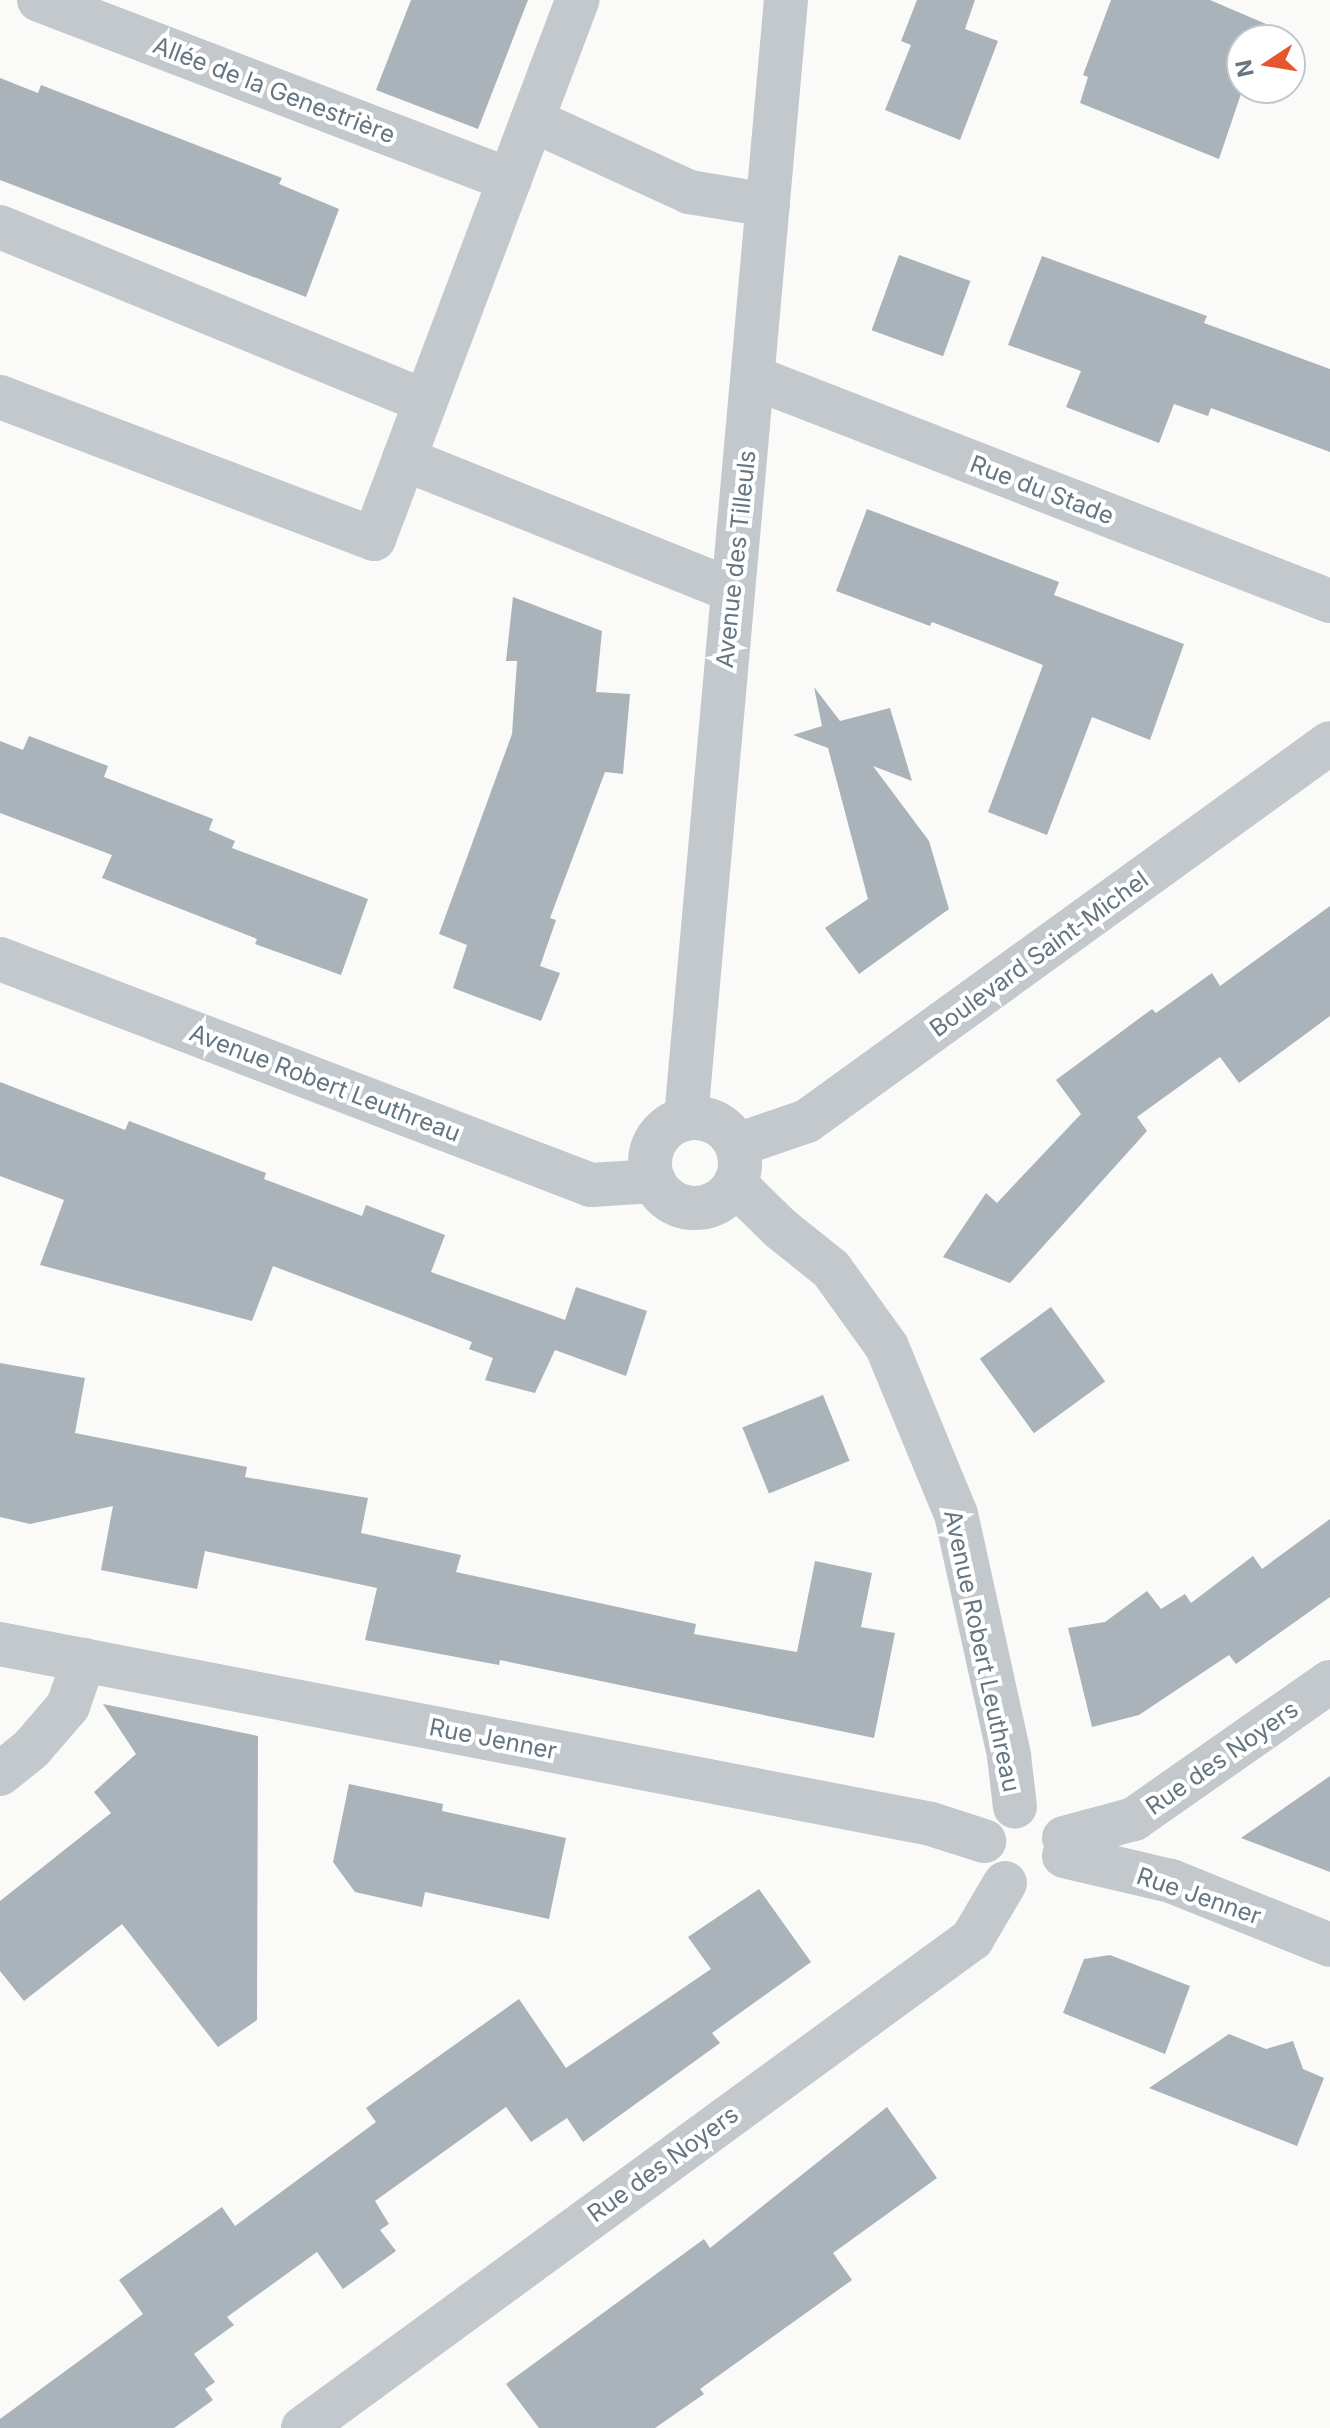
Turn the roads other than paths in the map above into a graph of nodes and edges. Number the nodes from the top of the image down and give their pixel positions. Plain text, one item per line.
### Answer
1 (39, 0) edge
2 (577, 0) edge
3 (786, 0) edge
4 (532, 120) junction
5 (510, 180) junction
6 (768, 205) junction
7 (0, 227) edge
8 (755, 378) junction
9 (0, 397) edge
10 (425, 401) junction
11 (404, 459) junction
12 (732, 590) junction
13 (1330, 601) edge
14 (1330, 743) edge
15 (0, 959) edge
16 (686, 1118) junction
17 (736, 1164) junction
18 (654, 1181) junction
19 (0, 1644) edge
20 (84, 1660) junction
21 (1330, 1682) edge
22 (0, 1774) edge
23 (1015, 1807) junction
24 (984, 1841) junction
25 (1064, 1847) junction
26 (1005, 1883) junction
27 (1330, 1945) edge
28 (303, 2428) edge

1 - 5 street, Allée de la Genestrière
2 - 4 street
3 - 6 street, Avenue des Tilleuls
4 - 5 street
4 - 6 street
5 - 10 street
6 - 8 street, Avenue des Tilleuls
7 - 10 street
8 - 12 street, Avenue des Tilleuls
8 - 13 street, Rue du Stade
9 - 11 street
10 - 11 street
11 - 12 street
12 - 16 street, Avenue des Tilleuls
14 - 17 street, Boulevard Saint-Michel
15 - 18 street, Avenue Robert Leuthreau
16 - 17 street
16 - 18 street
17 - 18 street
17 - 23 street, Avenue Robert Leuthreau
19 - 20 street, Rue Jenner
20 - 22 street
20 - 24 street, Rue Jenner
21 - 25 street, Rue des Noyers
23 - 24 street
23 - 25 street
24 - 26 street
25 - 26 street
25 - 27 street, Rue Jenner
26 - 28 street, Rue des Noyers

